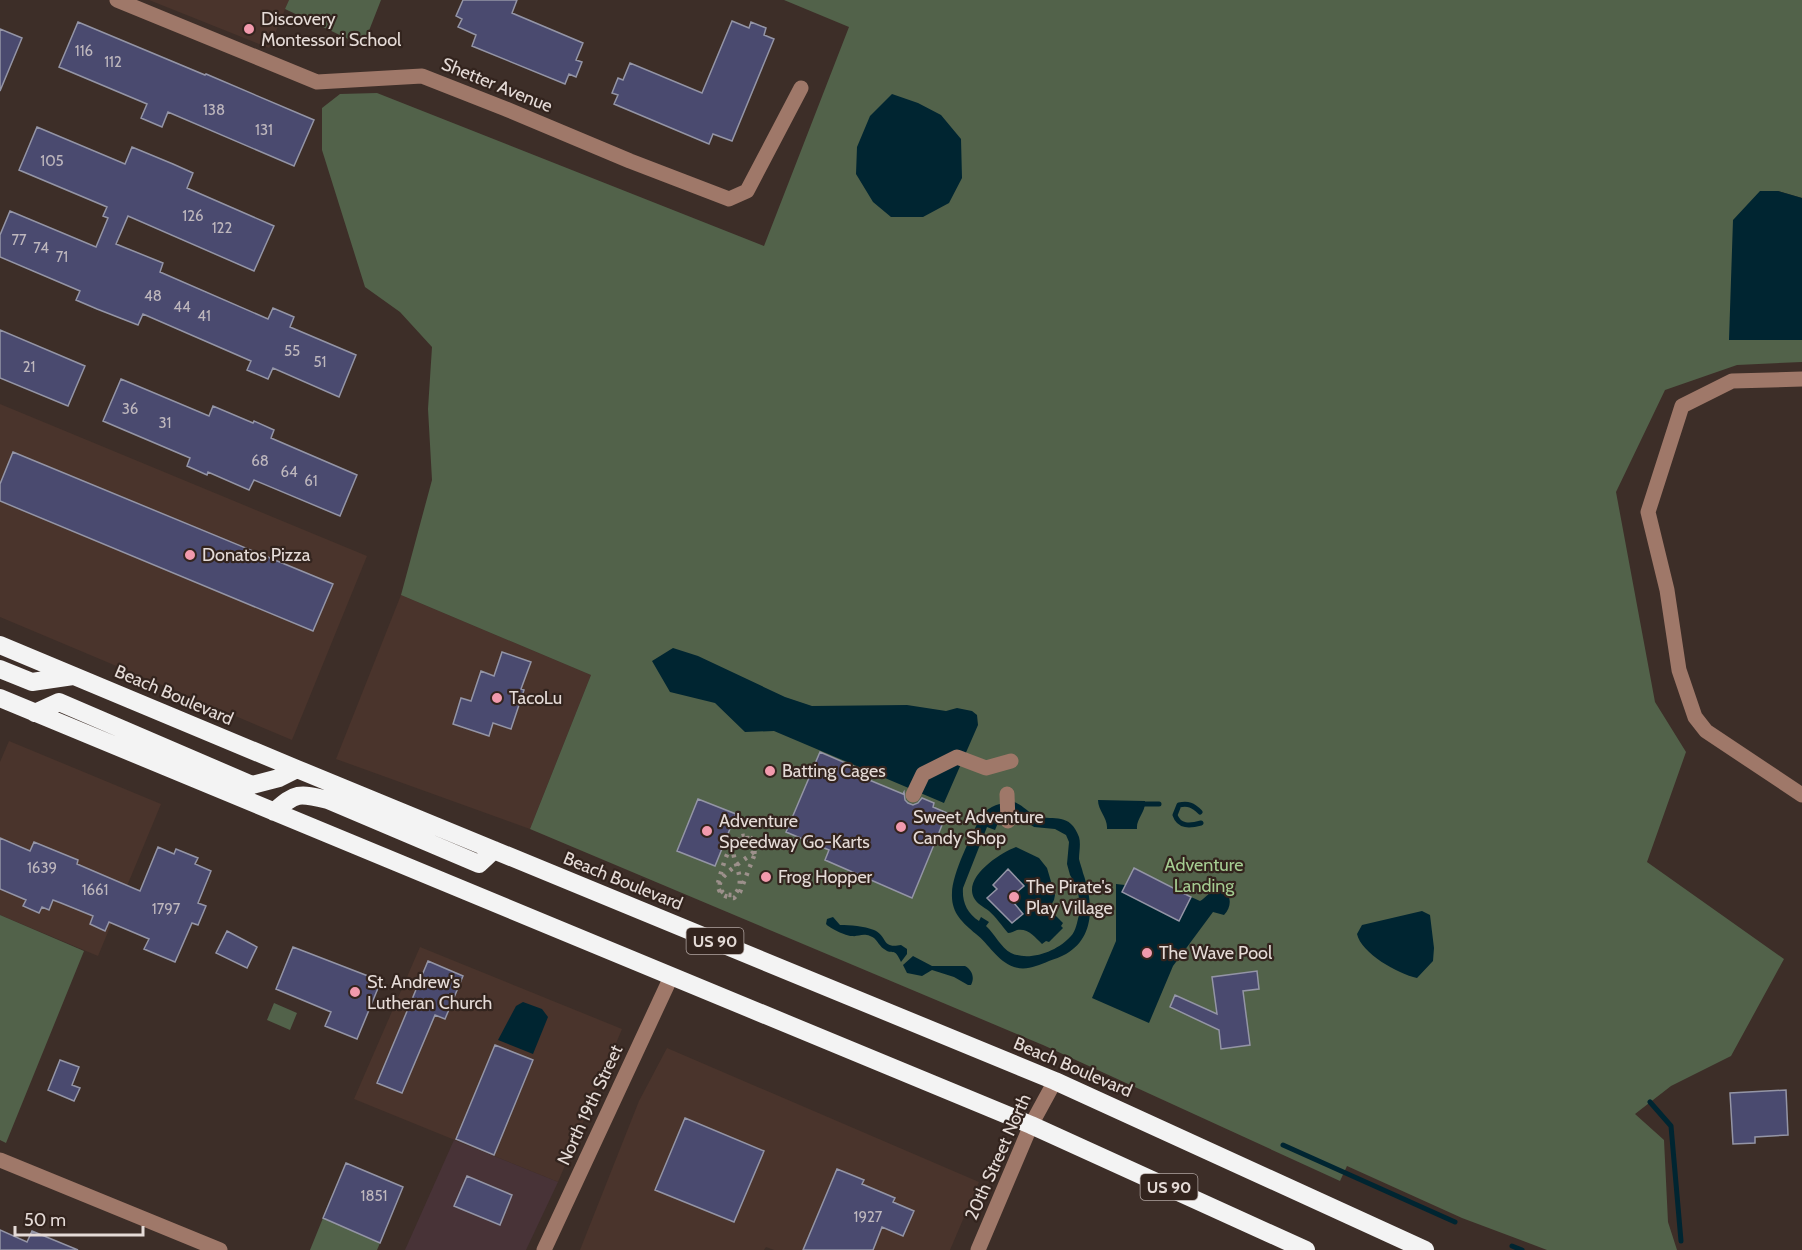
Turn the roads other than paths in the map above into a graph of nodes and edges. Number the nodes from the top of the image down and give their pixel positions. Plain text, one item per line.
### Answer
1 (117, 0) edge
2 (801, 88) dead end
3 (1802, 379) edge
4 (0, 645) edge
5 (0, 669) edge
6 (75, 676) junction
7 (0, 698) edge
8 (35, 713) junction
9 (1011, 761) dead end
10 (297, 769) junction
11 (913, 795) dead end
12 (1007, 795) dead end
13 (1802, 795) edge
14 (274, 812) junction
15 (1008, 821) dead end
16 (494, 850) junction
17 (671, 977) junction
18 (1055, 1081) junction
19 (1031, 1125) junction
20 (0, 1160) edge
21 (220, 1250) edge
22 (544, 1250) edge
23 (978, 1250) edge
24 (1306, 1250) edge
25 (1425, 1250) edge

1 - 2 street, Shetter Avenue
3 - 13 street
4 - 6 highway, Beach Boulevard / US 90
5 - 6 highway
6 - 10 highway, Beach Boulevard / US 90
7 - 8 highway, US 90
8 - 10 highway
8 - 14 highway, US 90
9 - 11 street
10 - 16 highway, Beach Boulevard / US 90
12 - 15 street
14 - 16 highway
14 - 17 highway, US 90
16 - 18 highway, Beach Boulevard / US 90
17 - 19 highway, US 90
17 - 22 street, North 19th Street
18 - 19 street, 20th Street North
18 - 25 highway, Beach Boulevard / US 90
19 - 23 street, 20th Street North
19 - 24 highway, US 90
20 - 21 street

